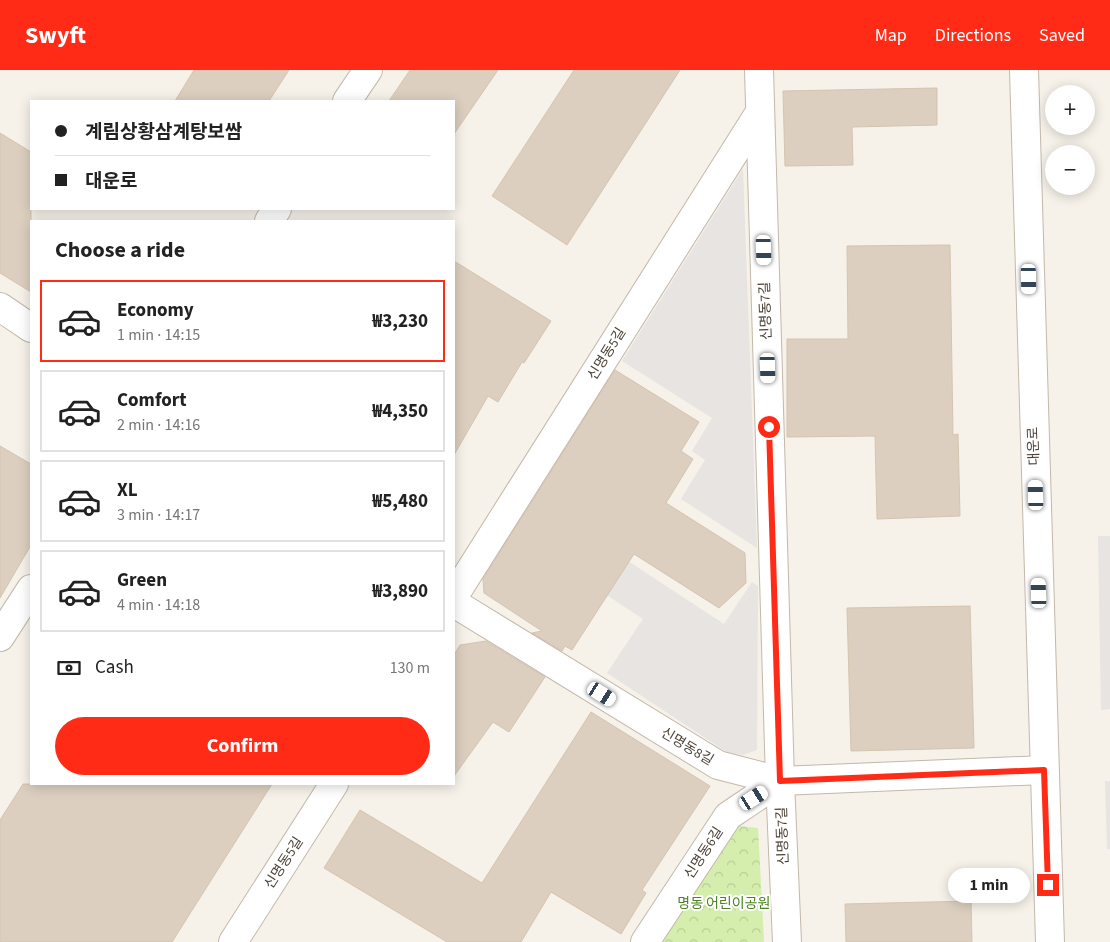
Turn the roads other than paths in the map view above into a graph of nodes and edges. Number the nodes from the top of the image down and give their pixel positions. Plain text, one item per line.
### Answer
1 (368, 70) edge
2 (759, 70) edge
3 (1024, 70) edge
4 (348, 100) edge
5 (760, 112) junction
6 (0, 307) edge
7 (30, 327) edge
8 (30, 590) edge
9 (455, 594) edge
10 (455, 604) edge
11 (0, 637) edge
12 (1044, 770) junction
13 (780, 781) junction
14 (333, 785) edge
15 (233, 942) edge
16 (645, 942) edge
17 (787, 942) edge
18 (1050, 942) edge

1 - 4 street
2 - 5 street, 신명동7길
3 - 12 street, 대운로
5 - 9 street, 신명동5길
5 - 13 street, 신명동7길
6 - 7 street
8 - 11 street
10 - 13 street, 신명동8길
12 - 13 street, 신명동8길
12 - 18 street, 대운로
13 - 16 street, 신명동6길
13 - 17 street, 신명동7길
14 - 15 street, 신명동5길

